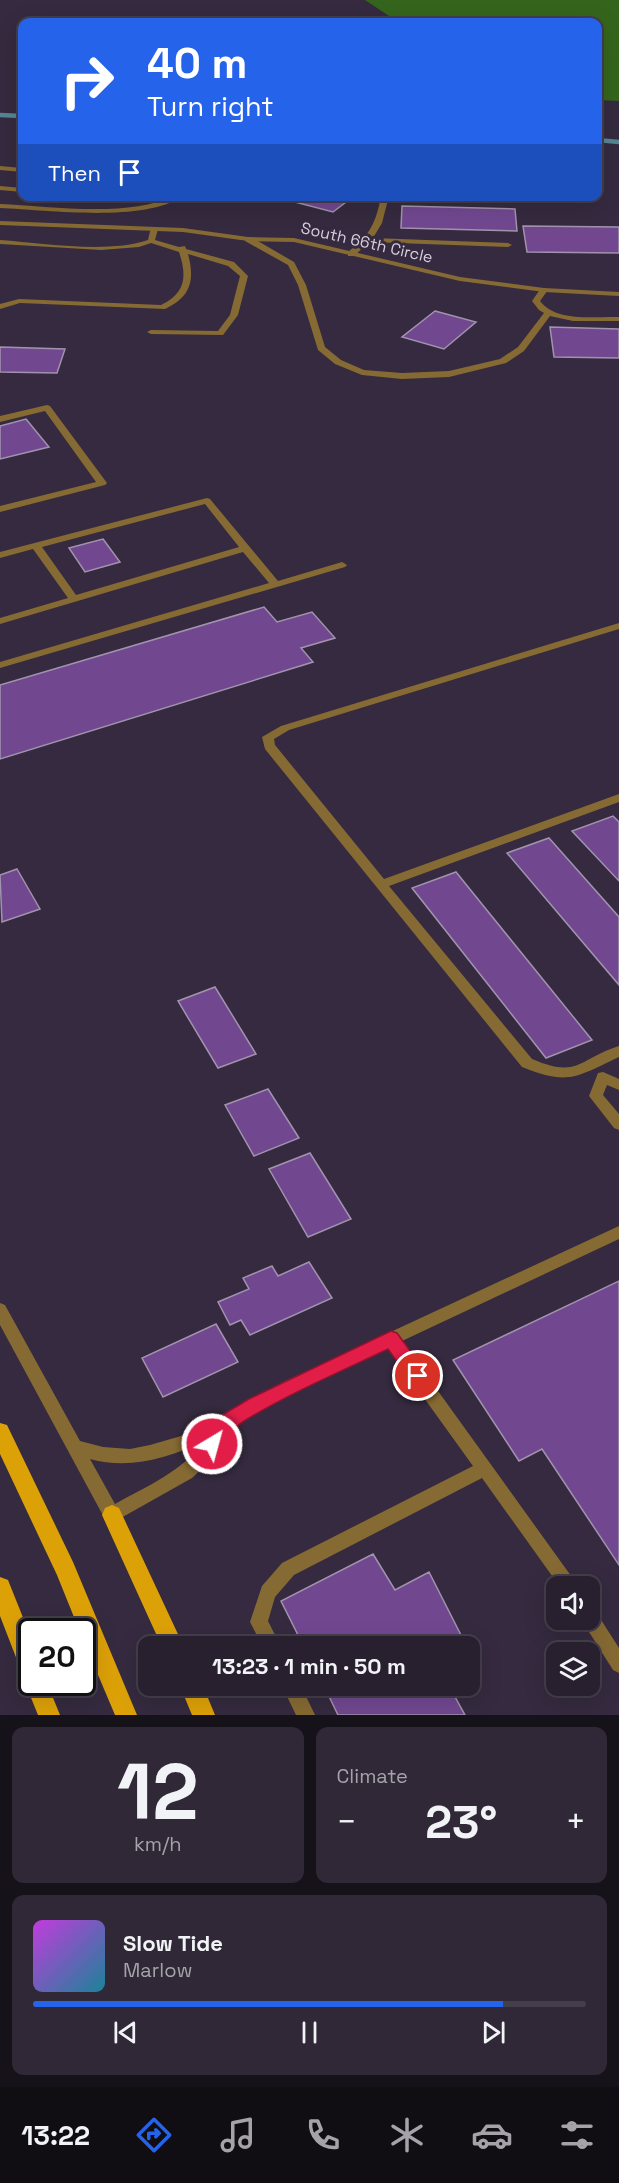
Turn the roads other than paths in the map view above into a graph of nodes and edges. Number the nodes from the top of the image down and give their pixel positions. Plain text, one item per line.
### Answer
1 (0, 168) edge
2 (18, 170) edge
3 (0, 188) edge
4 (18, 190) edge
5 (173, 201) edge
6 (385, 201) edge
7 (0, 206) edge
8 (0, 223) edge
9 (154, 229) junction
10 (248, 239) junction
11 (370, 240) junction
12 (151, 241) junction
13 (0, 242) edge
14 (508, 245) dead end
15 (182, 249) junction
16 (351, 254) junction
17 (544, 290) junction
18 (619, 294) edge
19 (0, 307) edge
20 (547, 314) junction
21 (619, 319) edge
22 (151, 332) dead end
23 (0, 419) edge
24 (0, 509) edge
25 (36, 546) junction
26 (246, 548) junction
27 (0, 555) edge
28 (342, 565) dead end
29 (275, 584) junction
30 (74, 599) junction
31 (0, 621) edge
32 (619, 626) edge
33 (0, 665) edge
34 (619, 798) edge
35 (381, 884) junction
36 (619, 1051) edge
37 (593, 1063) junction
38 (603, 1077) junction
39 (619, 1085) edge
40 (619, 1124) edge
41 (619, 1233) edge
42 (0, 1310) edge
43 (391, 1339) junction
44 (230, 1420) junction
45 (0, 1432) edge
46 (75, 1447) junction
47 (484, 1469) junction
48 (112, 1515) junction
49 (562, 1576) edge
50 (0, 1588) edge
51 (598, 1630) edge
52 (18, 1634) edge
53 (168, 1636) edge
54 (267, 1636) edge
55 (619, 1664) edge
56 (41, 1696) edge
57 (195, 1696) edge
58 (296, 1696) edge
59 (49, 1715) edge
60 (126, 1715) edge
61 (204, 1715) edge
62 (306, 1715) edge

1 - 2 street
3 - 4 street
5 - 7 street
6 - 11 street
8 - 9 street, South 66th Circle
9 - 10 street, South 66th Circle
9 - 12 street
10 - 16 street, South 66th Circle
10 - 20 street
11 - 14 street
11 - 16 street
12 - 13 street
12 - 15 street
15 - 19 street
15 - 22 street
16 - 17 street, South 66th Circle
17 - 18 street, South 66th Circle
17 - 20 street
20 - 21 street
23 - 24 street
25 - 26 street
25 - 27 street
25 - 30 street
26 - 29 street
26 - 30 street
28 - 29 street
29 - 33 street
30 - 31 street
32 - 35 street
34 - 35 street
35 - 37 street
36 - 37 street
37 - 38 street
38 - 39 street
38 - 40 street
41 - 43 street
42 - 46 street
43 - 44 street
43 - 47 street
44 - 46 street
44 - 48 street
45 - 60 main road
46 - 48 street
47 - 49 street
47 - 54 street
48 - 53 main road
50 - 52 main road
51 - 55 street
56 - 59 main road
57 - 61 main road
58 - 62 street

